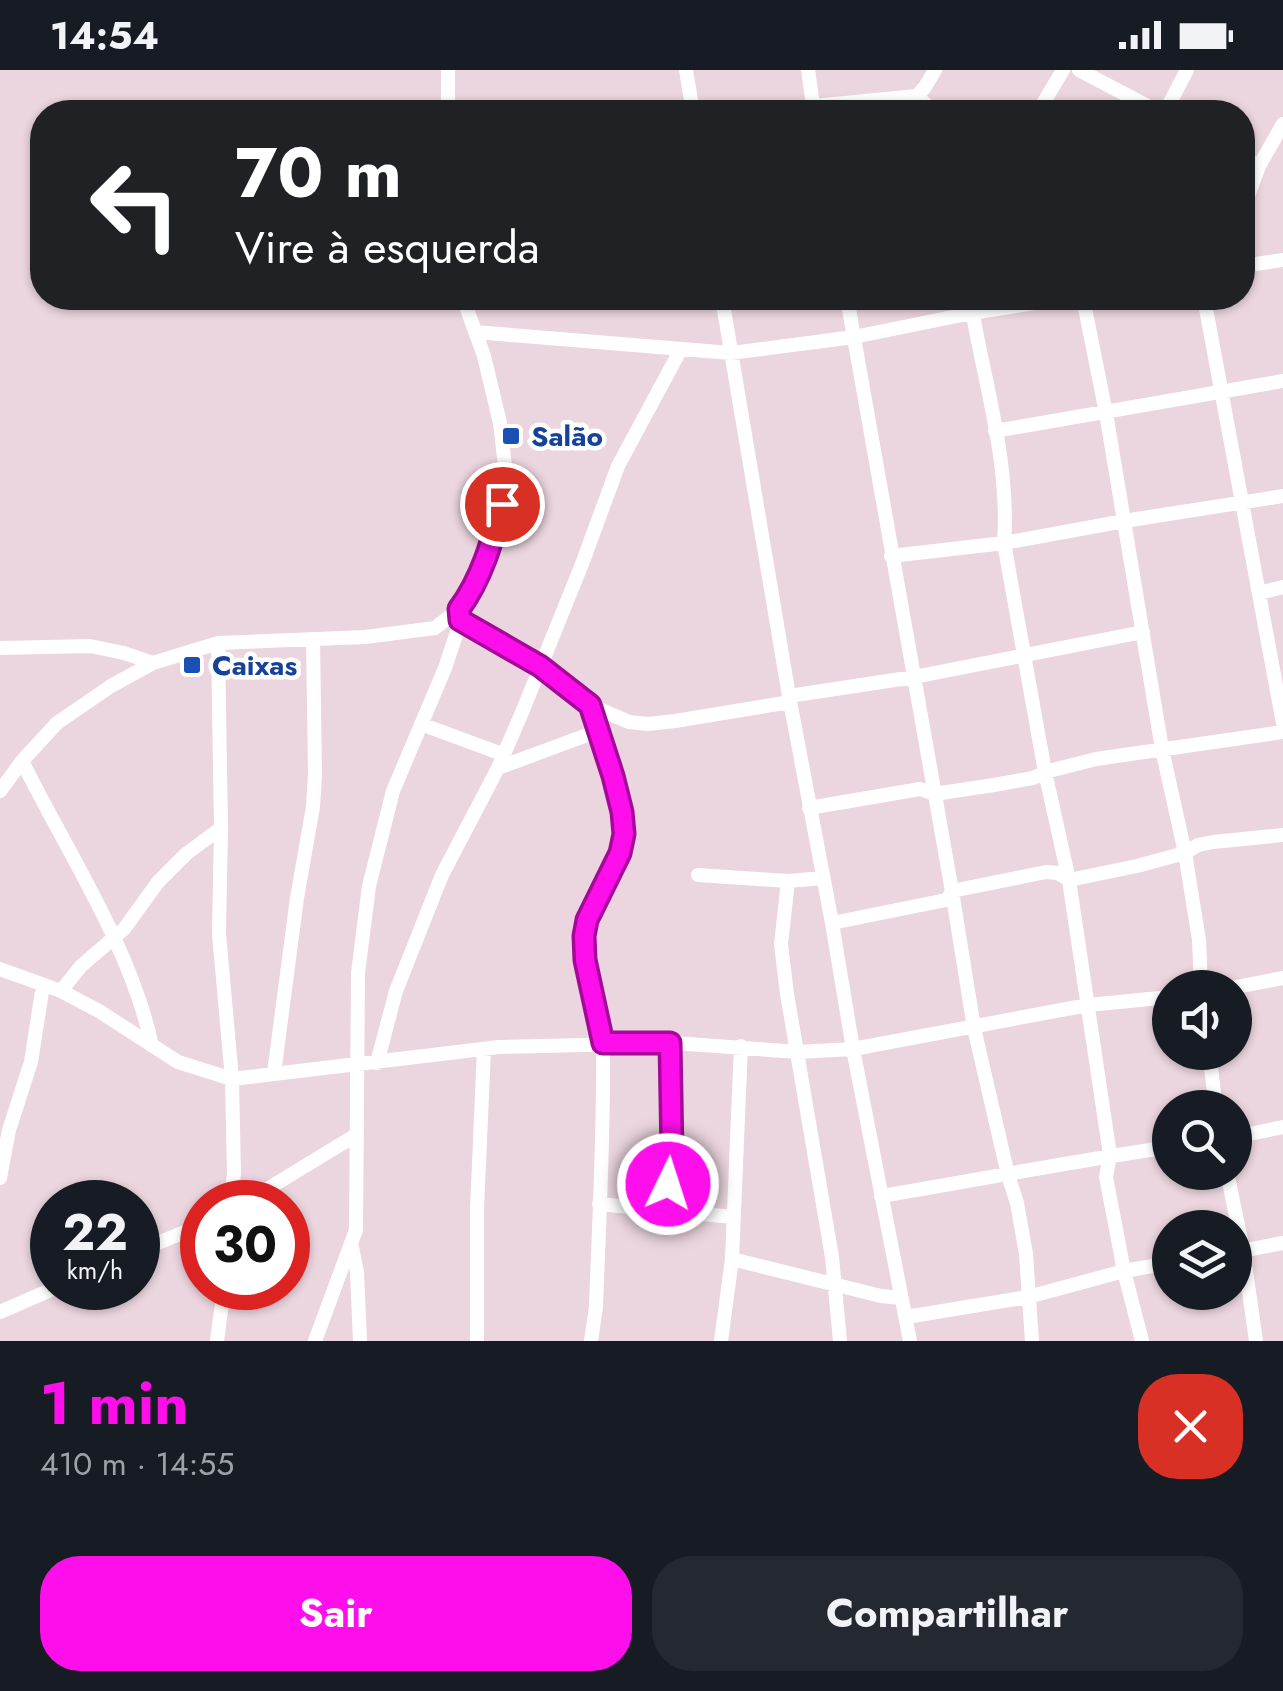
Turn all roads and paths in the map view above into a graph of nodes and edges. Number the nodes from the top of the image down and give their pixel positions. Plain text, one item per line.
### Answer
1 (448, 70) edge
2 (686, 70) edge
3 (808, 70) edge
4 (934, 70) edge
5 (1063, 70) edge
6 (1079, 70) edge
7 (1187, 70) edge
8 (917, 96) junction
9 (448, 100) edge
10 (691, 100) edge
11 (813, 100) edge
12 (885, 100) edge
13 (921, 100) edge
14 (1045, 100) edge
15 (1138, 100) edge
16 (1169, 100) edge
17 (1283, 124) edge
18 (1255, 164) edge
19 (1259, 166) junction
20 (1255, 177) edge
21 (1283, 260) edge
22 (1255, 264) edge
23 (467, 310) edge
24 (724, 310) edge
25 (849, 310) edge
26 (952, 310) edge
27 (972, 310) edge
28 (1085, 310) edge
29 (1206, 310) edge
30 (475, 332) junction
31 (854, 336) junction
32 (681, 349) junction
33 (731, 353) junction
34 (1283, 380) edge
35 (1222, 391) junction
36 (1106, 413) junction
37 (995, 431) junction
38 (1283, 496) edge
39 (1242, 504) junction
40 (1124, 521) junction
41 (1004, 544) junction
42 (891, 556) junction
43 (1283, 587) edge
44 (1259, 593) junction
45 (460, 615) junction
46 (1143, 632) junction
47 (314, 639) junction
48 (218, 644) junction
49 (0, 648) edge
50 (1023, 655) junction
51 (154, 663) junction
52 (540, 666) junction
53 (914, 676) junction
54 (790, 699) junction
55 (590, 705) junction
56 (1282, 714) edge
57 (421, 724) junction
58 (598, 731) junction
59 (1283, 732) edge
60 (1162, 749) junction
61 (22, 761) junction
62 (500, 761) junction
63 (1045, 772) junction
64 (0, 792) edge
65 (934, 794) junction
66 (809, 808) junction
67 (222, 828) junction
68 (1283, 835) edge
69 (1185, 853) junction
70 (698, 874) dead end
71 (822, 878) junction
72 (1069, 880) junction
73 (788, 881) junction
74 (952, 891) junction
75 (832, 924) junction
76 (113, 938) junction
77 (0, 969) edge
78 (1200, 970) edge
79 (1283, 978) edge
80 (1252, 984) edge
81 (43, 985) junction
82 (61, 992) junction
83 (1152, 998) edge
84 (1088, 1005) junction
85 (974, 1028) junction
86 (603, 1043) junction
87 (670, 1043) junction
88 (152, 1046) junction
89 (742, 1046) junction
90 (484, 1049) junction
91 (853, 1049) junction
92 (798, 1052) junction
93 (377, 1063) junction
94 (356, 1064) junction
95 (274, 1073) junction
96 (232, 1079) junction
97 (1283, 1128) edge
98 (1252, 1134) edge
99 (356, 1135) junction
100 (1152, 1150) edge
101 (1110, 1156) junction
102 (1008, 1176) junction
103 (0, 1178) edge
104 (233, 1180) edge
105 (282, 1180) edge
106 (881, 1196) junction
107 (599, 1204) junction
108 (664, 1210) junction
109 (733, 1217) junction
110 (1283, 1244) edge
111 (352, 1246) junction
112 (1252, 1249) edge
113 (732, 1259) junction
114 (1152, 1266) edge
115 (1124, 1271) junction
116 (835, 1284) junction
117 (901, 1298) junction
118 (1028, 1298) junction
119 (30, 1299) edge
120 (222, 1310) edge
121 (1250, 1310) edge
122 (0, 1312) edge
123 (906, 1317) junction
124 (218, 1341) edge
125 (316, 1341) edge
126 (360, 1341) edge
127 (477, 1341) edge
128 (591, 1341) edge
129 (721, 1341) edge
130 (840, 1341) edge
131 (910, 1341) edge
132 (1032, 1341) edge
133 (1142, 1341) edge
134 (1256, 1341) edge

1 - 9 street
2 - 10 street
3 - 11 street
4 - 8 street
5 - 14 street
6 - 15 street
7 - 16 street
8 - 12 street
8 - 13 street
17 - 19 street
18 - 19 street
19 - 20 street
21 - 22 street
23 - 30 street
24 - 33 street
25 - 31 street
26 - 31 street
27 - 37 street
28 - 36 street
29 - 35 street
30 - 32 street
30 - 45 street
31 - 33 street
31 - 42 street
32 - 33 street
32 - 52 street
33 - 54 street
34 - 35 street
35 - 36 street
35 - 39 street
36 - 37 street
36 - 40 street
37 - 41 street
38 - 39 street
39 - 40 street
39 - 44 street
40 - 41 street
40 - 46 street
41 - 42 street
41 - 50 street
42 - 53 street
43 - 44 street
44 - 56 street
45 - 47 street
45 - 52 street
45 - 57 street
46 - 50 street
46 - 60 street
47 - 48 street
47 - 95 street
48 - 51 street
48 - 67 street
49 - 51 street
50 - 53 street
50 - 63 street
51 - 61 street
52 - 55 street
52 - 62 street
53 - 54 street
53 - 65 street
54 - 55 street
54 - 66 street
55 - 58 street
57 - 62 street
57 - 94 street
58 - 62 street
58 - 86 street
59 - 60 street
60 - 63 street
60 - 69 street
61 - 64 street
61 - 76 street
62 - 93 street
63 - 65 street
63 - 72 street
65 - 66 street
65 - 74 street
66 - 71 street
67 - 76 street
67 - 96 street
68 - 69 street
69 - 72 street
69 - 78 street
70 - 73 street
71 - 73 street
71 - 75 street
72 - 74 street
72 - 84 street
73 - 92 street
74 - 75 street
74 - 85 street
75 - 91 street
76 - 82 street
76 - 88 street
77 - 81 street
79 - 80 street
81 - 82 street
81 - 103 street
82 - 88 street
83 - 84 street
84 - 85 street
84 - 101 street
85 - 91 street
85 - 102 street
86 - 87 street
86 - 90 street
86 - 107 street
87 - 89 street
87 - 108 street
88 - 96 street
89 - 92 street
89 - 109 street
90 - 93 street
90 - 127 street
91 - 92 street
91 - 106 street
92 - 116 street
93 - 94 street
94 - 95 street
94 - 99 street
95 - 96 street
96 - 104 street
97 - 98 street
99 - 105 street
99 - 111 street
100 - 101 street
101 - 102 street
101 - 115 street
102 - 106 street
102 - 118 street
106 - 117 street
107 - 108 street
107 - 128 street
108 - 109 street
109 - 113 street
110 - 112 street
111 - 125 street
111 - 126 street
113 - 116 street
113 - 129 street
114 - 115 street
115 - 118 street
115 - 133 street
116 - 117 street
116 - 130 street
117 - 123 street
118 - 123 street
118 - 132 street
119 - 122 street
120 - 124 street
121 - 134 street
123 - 131 street

